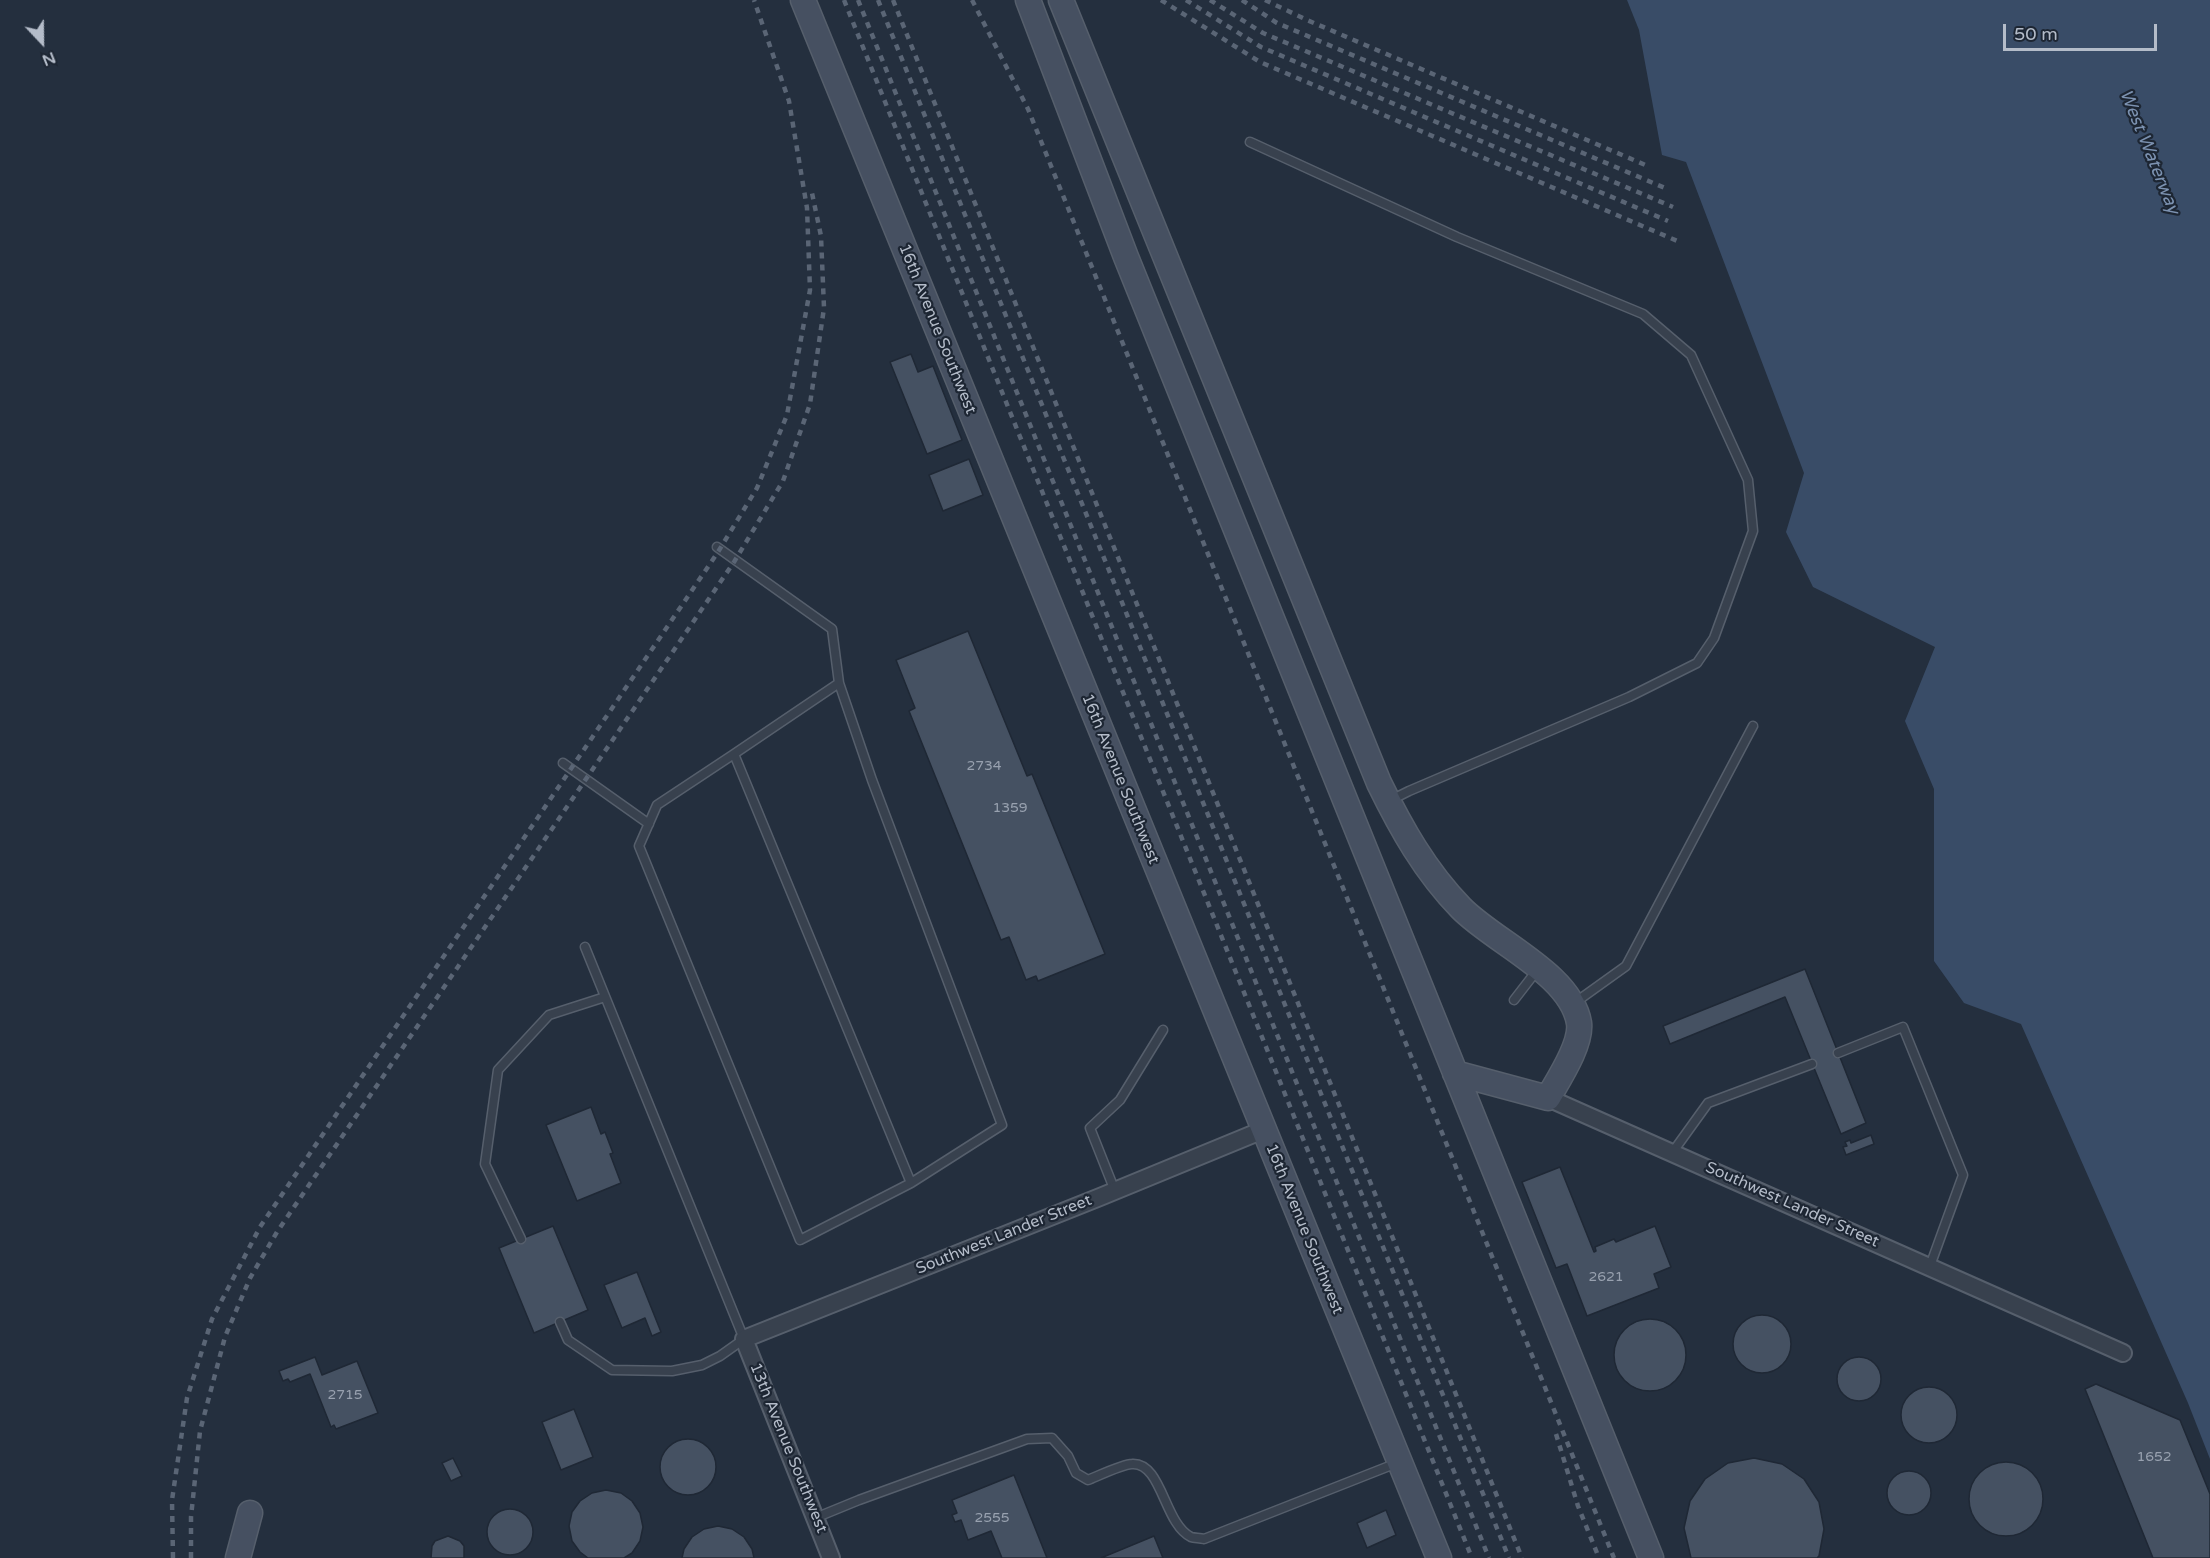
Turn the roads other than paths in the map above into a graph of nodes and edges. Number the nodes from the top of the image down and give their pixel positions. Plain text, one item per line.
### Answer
1 (803, 0) edge
2 (1028, 0) edge
3 (1061, 0) edge
4 (1250, 142) dead end
5 (717, 547) dead end
6 (839, 683) junction
7 (1753, 726) dead end
8 (734, 754) junction
9 (564, 763) dead end
10 (1388, 802) junction
11 (649, 824) junction
12 (585, 947) dead end
13 (1538, 968) junction
14 (605, 997) junction
15 (1514, 1000) dead end
16 (1573, 1004) junction
17 (1163, 1030) dead end
18 (1838, 1053) dead end
19 (1812, 1064) dead end
20 (1455, 1073) junction
21 (1548, 1098) junction
22 (1263, 1130) junction
23 (1672, 1153) junction
24 (911, 1183) junction
25 (1115, 1191) junction
26 (521, 1239) dead end
27 (1930, 1266) junction
28 (560, 1322) dead end
29 (744, 1338) junction
30 (2123, 1353) dead end
31 (1399, 1462) junction
32 (250, 1513) dead end
33 (816, 1518) junction
34 (238, 1558) edge
35 (831, 1558) edge
36 (1439, 1558) edge
37 (1651, 1558) edge

1 - 22 street, 16th Avenue Southwest
2 - 20 street
3 - 10 street
4 - 10 lane
5 - 6 lane
6 - 8 lane
6 - 24 lane
7 - 16 lane
8 - 11 lane
8 - 24 lane
9 - 11 lane
10 - 13 street
11 - 24 lane
12 - 14 lane
13 - 15 lane
13 - 16 street
14 - 26 lane
14 - 29 lane
16 - 21 street
17 - 25 lane
18 - 27 lane
19 - 23 lane
20 - 21 street, Southwest Lander Street
20 - 37 street
21 - 23 street, Southwest Lander Street
22 - 25 street, Southwest Lander Street
22 - 31 street, 16th Avenue Southwest
23 - 27 street, Southwest Lander Street
25 - 29 street, Southwest Lander Street
27 - 30 street, Southwest Lander Street
28 - 29 lane
29 - 33 street, 13th Avenue Southwest
31 - 33 lane
31 - 36 street, 16th Avenue Southwest
32 - 34 street
33 - 35 street, 13th Avenue Southwest

